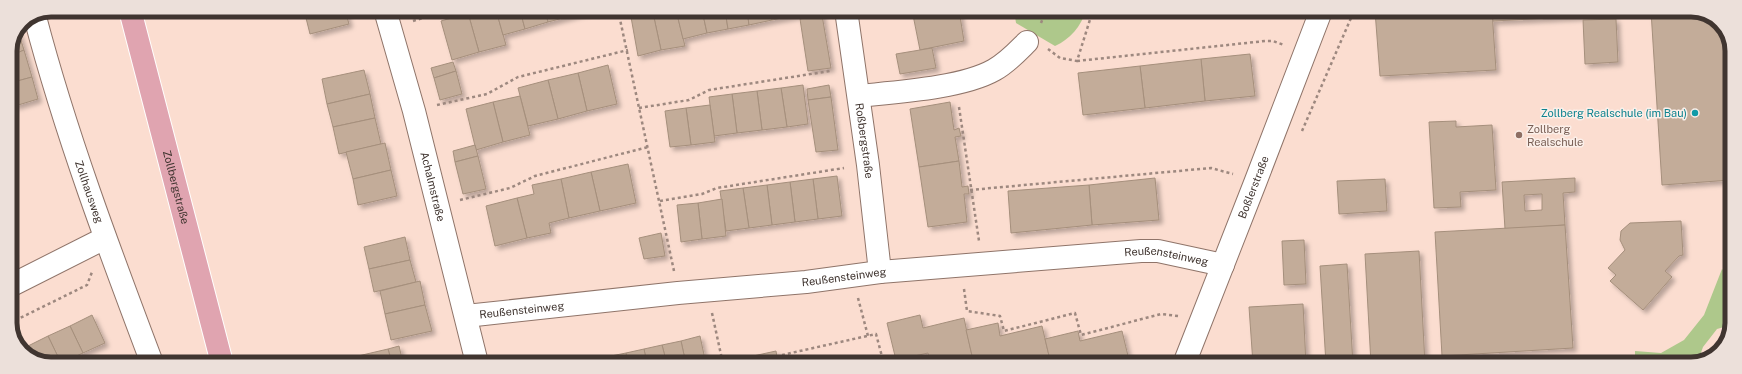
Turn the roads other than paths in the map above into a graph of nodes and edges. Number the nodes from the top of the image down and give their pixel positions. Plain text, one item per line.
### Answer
1 (132, 17) edge
2 (847, 17) edge
3 (1319, 17) edge
4 (388, 19) edge
5 (36, 21) edge
6 (1036, 44) road end
7 (859, 96) junction
8 (105, 238) junction
9 (1222, 265) junction
10 (880, 272) junction
11 (17, 282) edge
12 (466, 316) junction
13 (150, 357) edge
14 (220, 357) edge
15 (476, 357) edge
16 (1187, 357) edge

1 - 14 main road, Zollbergstraße
2 - 7 street, Roßbergstraße
3 - 9 street, Boßlerstraße
4 - 12 street, Achalmstraße
5 - 8 street, Zollhausweg
6 - 7 street
7 - 10 street, Roßbergstraße
8 - 11 street
8 - 13 street, Zollhausweg
9 - 10 street, Reußensteinweg
9 - 16 street, Boßlerstraße
10 - 12 street, Reußensteinweg
12 - 15 street, Achalmstraße

